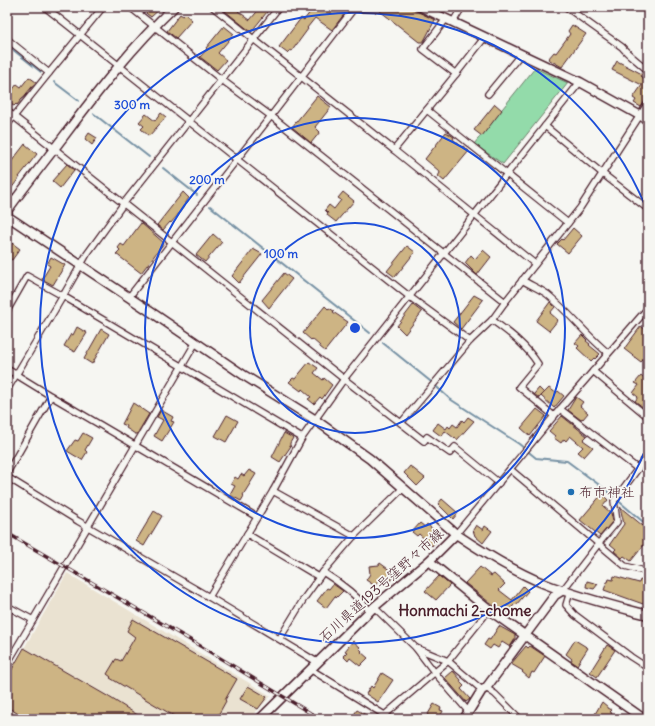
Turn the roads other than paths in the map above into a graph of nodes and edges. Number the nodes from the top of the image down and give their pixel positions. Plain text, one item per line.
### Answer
1 (45, 7) edge
2 (103, 7) edge
3 (130, 7) edge
4 (174, 7) edge
5 (213, 7) edge
6 (279, 7) edge
7 (355, 7) edge
8 (421, 7) edge
9 (462, 7) edge
10 (566, 7) edge
11 (449, 20) junction
12 (154, 26) junction
13 (81, 35) junction
14 (485, 37) junction
15 (7, 39) edge
16 (253, 39) junction
17 (521, 54) junction
18 (120, 65) junction
19 (648, 71) edge
20 (49, 73) junction
21 (456, 74) junction
22 (302, 78) junction
23 (222, 80) junction
24 (580, 82) junction
25 (488, 94) dead end
26 (648, 103) edge
27 (427, 110) junction
28 (7, 111) edge
29 (14, 116) junction
30 (271, 116) junction
31 (640, 116) junction
32 (189, 120) junction
33 (648, 120) edge
34 (7, 125) edge
35 (545, 126) junction
36 (54, 148) junction
37 (394, 150) junction
38 (237, 158) junction
39 (508, 174) junction
40 (603, 174) junction
41 (124, 203) junction
42 (648, 209) edge
43 (7, 211) edge
44 (7, 216) edge
45 (474, 216) junction
46 (568, 223) junction
47 (172, 241) junction
48 (444, 254) junction
49 (81, 264) junction
50 (535, 264) junction
51 (522, 280) junction
52 (64, 296) junction
53 (129, 297) junction
54 (410, 297) junction
55 (505, 302) junction
56 (648, 308) edge
57 (7, 311) edge
58 (492, 320) junction
59 (470, 341) junction
60 (196, 342) junction
61 (608, 353) junction
62 (182, 366) junction
63 (7, 369) edge
64 (593, 371) junction
65 (16, 374) junction
66 (344, 379) junction
67 (7, 390) edge
68 (51, 396) junction
69 (560, 409) junction
70 (554, 416) junction
71 (648, 417) edge
72 (314, 419) junction
73 (401, 423) junction
74 (302, 438) junction
75 (134, 445) junction
76 (648, 455) edge
77 (640, 467) junction
78 (510, 469) junction
79 (648, 470) edge
80 (7, 473) edge
81 (7, 477) edge
82 (499, 483) junction
83 (404, 488) junction
84 (273, 491) junction
85 (257, 517) junction
86 (89, 527) junction
87 (247, 534) junction
88 (456, 534) junction
89 (354, 536) junction
90 (599, 543) junction
91 (429, 561) junction
92 (648, 572) edge
93 (321, 574) junction
94 (566, 591) junction
95 (209, 597) junction
96 (7, 606) edge
97 (372, 609) junction
98 (488, 610) junction
99 (648, 615) edge
100 (33, 620) junction
101 (524, 636) junction
102 (280, 638) junction
103 (416, 648) junction
104 (448, 661) junction
105 (317, 662) junction
106 (7, 664) edge
107 (648, 668) edge
108 (310, 669) junction
109 (435, 673) junction
110 (484, 689) junction
111 (468, 711) junction
112 (382, 717) edge
113 (260, 719) edge
114 (390, 719) edge
115 (464, 719) edge
116 (520, 719) edge
117 (644, 719) edge

1 - 13 street
2 - 13 street
3 - 12 street
4 - 12 street
5 - 16 street
6 - 16 street
7 - 22 street
8 - 11 street
9 - 11 street
10 - 19 street
11 - 14 street
11 - 21 street
12 - 18 street
12 - 23 street
13 - 18 street
13 - 20 street
14 - 17 street
14 - 21 street
15 - 20 street
16 - 22 street
16 - 23 street
17 - 24 street
17 - 25 street
18 - 32 street
18 - 36 street
20 - 29 street
21 - 27 street
22 - 30 street
22 - 37 street
23 - 30 street
23 - 32 street
24 - 31 street
24 - 35 street
26 - 31 street
27 - 37 street
27 - 39 street
28 - 29 street
29 - 34 street
29 - 36 street
30 - 38 street
30 - 48 street
31 - 33 street
31 - 40 street
32 - 38 street
32 - 41 street
35 - 39 street
35 - 40 street
36 - 41 street
36 - 43 street
37 - 45 street
38 - 47 street
38 - 54 street
39 - 45 street
39 - 46 street
40 - 42 street
40 - 46 street
41 - 47 street
41 - 49 street
44 - 49 street
45 - 48 street
45 - 50 street
46 - 50 street
47 - 53 street
47 - 66 street
48 - 54 street
48 - 55 street
49 - 52 street
49 - 53 street
50 - 51 street
51 - 55 street
51 - 61 street
52 - 57 street
52 - 62 street
52 - 65 street
53 - 60 street
54 - 59 street
54 - 66 street
55 - 58 street
56 - 61 street
58 - 59 street
58 - 70 street
59 - 73 street
60 - 62 street
60 - 72 street
61 - 64 street
62 - 74 street
62 - 75 street
63 - 65 street
64 - 69 street
64 - 71 street
65 - 67 street
65 - 68 street
66 - 72 street
66 - 73 street
68 - 75 street
68 - 80 street
69 - 70 street
69 - 77 street
70 - 78 street
72 - 74 street
72 - 83 street
73 - 82 street
74 - 84 street
75 - 85 street
75 - 86 street
76 - 77 street
77 - 79 street
77 - 90 street
78 - 82 street
78 - 90 street
81 - 86 street
82 - 88 street
83 - 88 street
83 - 89 street
84 - 85 street
84 - 89 street
85 - 87 street
86 - 95 street
86 - 100 street
87 - 93 street
87 - 95 street
88 - 91 street, 石川県道193号窪野々市線
88 - 94 street, 石川県道193号窪野々市線
89 - 93 street
90 - 92 street
90 - 94 street
91 - 97 street, 石川県道193号窪野々市線
91 - 98 street
93 - 97 street
93 - 102 street
94 - 99 street, 石川県道193号窪野々市線
94 - 101 street
94 - 107 street
95 - 102 street
96 - 100 street
97 - 103 street
97 - 105 street, 石川県道193号窪野々市線
98 - 101 street
98 - 104 street
100 - 106 street
101 - 110 street
101 - 117 street
102 - 105 street
103 - 104 street
103 - 109 street
104 - 109 street
104 - 110 street
105 - 108 street, 石川県道193号窪野々市線
108 - 112 street
108 - 113 street, 石川県道193号窪野々市線
109 - 111 street
109 - 112 street
110 - 111 street
110 - 116 street
111 - 115 street
112 - 114 street

